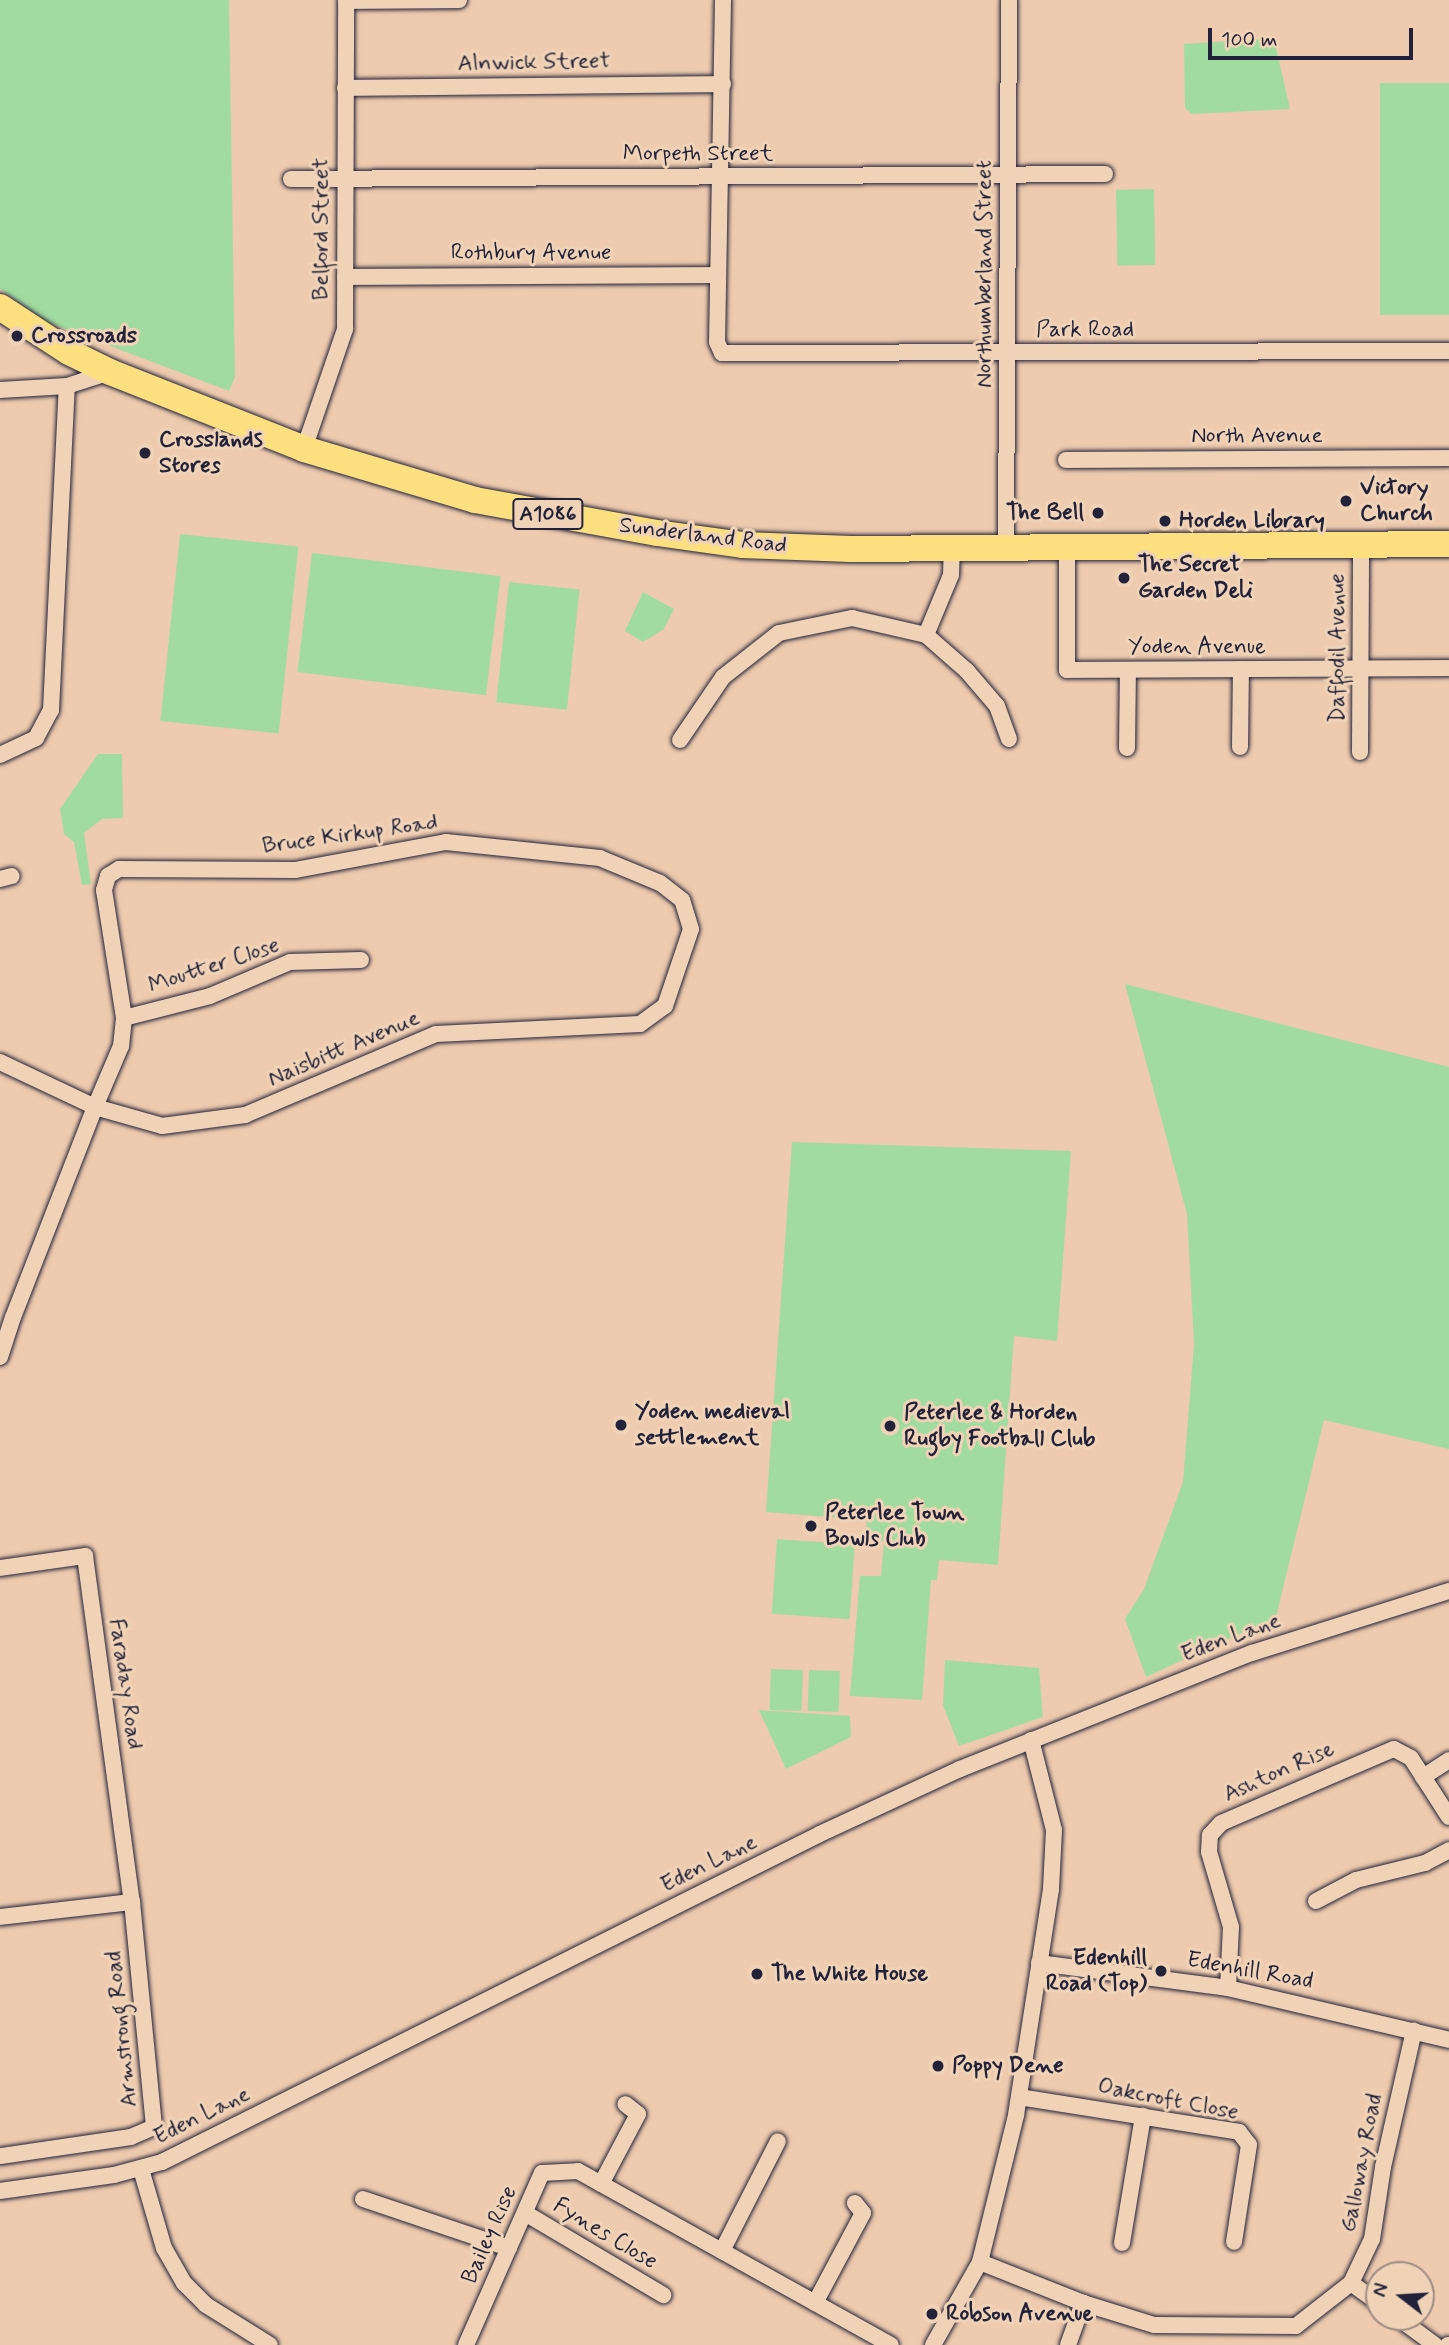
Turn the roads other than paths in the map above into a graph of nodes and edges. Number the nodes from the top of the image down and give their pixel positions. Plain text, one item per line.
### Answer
1 (460, 0) edge
2 (723, 0) edge
3 (1009, 0) edge
4 (346, 1) edge
5 (723, 84) junction
6 (345, 88) junction
7 (1009, 174) junction
8 (1105, 174) dead end
9 (723, 176) junction
10 (344, 178) junction
11 (291, 179) dead end
12 (717, 275) junction
13 (345, 277) junction
14 (0, 307) edge
15 (1449, 351) edge
16 (1008, 353) junction
17 (110, 372) junction
18 (67, 386) junction
19 (0, 390) edge
20 (304, 449) junction
21 (1449, 458) edge
22 (1066, 460) dead end
23 (1449, 544) edge
24 (1361, 545) junction
25 (1006, 548) junction
26 (1067, 548) junction
27 (952, 550) junction
28 (926, 635) junction
29 (1449, 668) edge
30 (1241, 669) junction
31 (1362, 669) junction
32 (1128, 670) junction
33 (1009, 739) dead end
34 (680, 740) dead end
35 (1240, 747) dead end
36 (1127, 748) dead end
37 (1360, 752) dead end
38 (0, 755) edge
39 (682, 900) joint
40 (361, 960) dead end
41 (124, 1017) junction
42 (0, 1062) edge
43 (94, 1107) junction
44 (6, 1315) edge
45 (0, 1357) edge
46 (0, 1567) edge
47 (1449, 1591) edge
48 (1031, 1740) junction
49 (1449, 1760) edge
50 (1423, 1777) junction
51 (1449, 1817) edge
52 (1449, 1850) edge
53 (1316, 1901) dead end
54 (132, 1902) junction
55 (0, 1917) edge
56 (1039, 1963) junction
57 (1228, 1988) junction
58 (1414, 2030) junction
59 (1449, 2039) edge
60 (1019, 2097) junction
61 (625, 2104) dead end
62 (1143, 2116) junction
63 (778, 2141) dead end
64 (0, 2156) edge
65 (141, 2169) junction
66 (601, 2184) junction
67 (0, 2191) edge
68 (363, 2199) dead end
69 (855, 2203) dead end
70 (524, 2213) junction
71 (1234, 2242) dead end
72 (1122, 2243) dead end
73 (509, 2248) junction
74 (722, 2251) junction
75 (980, 2262) junction
76 (1351, 2283) junction
77 (1365, 2293) edge
78 (663, 2295) dead end
79 (815, 2303) junction
80 (1083, 2303) junction
81 (1416, 2331) edge
82 (270, 2345) edge
83 (466, 2345) edge
84 (891, 2345) edge
85 (933, 2345) edge
86 (1068, 2345) edge
87 (1435, 2345) edge

1 - 4 street
2 - 5 street
3 - 7 street, Northumberland Street
4 - 6 street, Belford Street
5 - 6 street, Alnwick Street
5 - 9 street
6 - 10 street, Belford Street
7 - 8 street, Morpeth Street
7 - 9 street, Morpeth Street
7 - 16 street, Northumberland Street
9 - 10 street, Morpeth Street
9 - 12 street
10 - 11 street, Morpeth Street
10 - 13 street, Belford Street
12 - 13 street, Rothbury Avenue
12 - 16 street, Park Road
13 - 20 street, Belford Street
14 - 17 main road, Sunderland Road / A1086
15 - 16 street, Park Road
16 - 25 street, Northumberland Street
17 - 18 street
17 - 20 main road, Sunderland Road / A1086
18 - 19 street
18 - 38 street
20 - 27 main road, Sunderland Road / A1086
21 - 22 street, North Avenue
23 - 24 main road, Sunderland Road / A1086
24 - 26 main road, Sunderland Road / A1086
24 - 31 street, Daffodil Avenue
25 - 26 main road, Sunderland Road / A1086
25 - 27 main road, Sunderland Road / A1086
26 - 32 street, Yoden Avenue
27 - 28 street
28 - 33 street
28 - 34 street
29 - 31 street, Yoden Avenue
30 - 31 street, Yoden Avenue
30 - 32 street, Yoden Avenue
30 - 35 street
31 - 37 street, Daffodil Avenue
32 - 36 street
39 - 41 street, Bruce Kirkup Road
39 - 43 street, Naisbitt Avenue
40 - 41 street, Moutter Close
41 - 43 street, Bruce Kirkup Road
42 - 43 street
43 - 44 street, Bruce Kirkup Road
44 - 45 street, Bruce Kirkup Road
46 - 54 street, Faraday Road
47 - 48 street, Eden Lane
48 - 56 street
48 - 65 street, Eden Lane
49 - 50 street
50 - 51 street, Ashton Rise
50 - 57 street, Ashton Rise
52 - 53 street
54 - 55 street
54 - 64 street, Armstrong Road
56 - 57 street, Edenhill Road
56 - 60 street
57 - 58 street, Edenhill Road
58 - 59 street, Edenhill Road
58 - 76 street, Galloway Road
60 - 62 street, Oakcroft Close
60 - 75 street
61 - 66 street
62 - 71 street, Oakcroft Close
62 - 72 street
63 - 74 street
65 - 67 street, Eden Lane
65 - 82 street
66 - 70 street, Bailey Rise
66 - 74 street, Bailey Rise
68 - 73 street
69 - 79 street
70 - 73 street, Bailey Rise
70 - 78 street, Fynes Close
73 - 83 street, Bailey Rise
74 - 79 street, Bailey Rise
75 - 80 street, Galloway Road
75 - 85 street
76 - 77 street
76 - 80 street, Galloway Road
79 - 84 street, Bailey Rise
80 - 86 street
81 - 87 street

